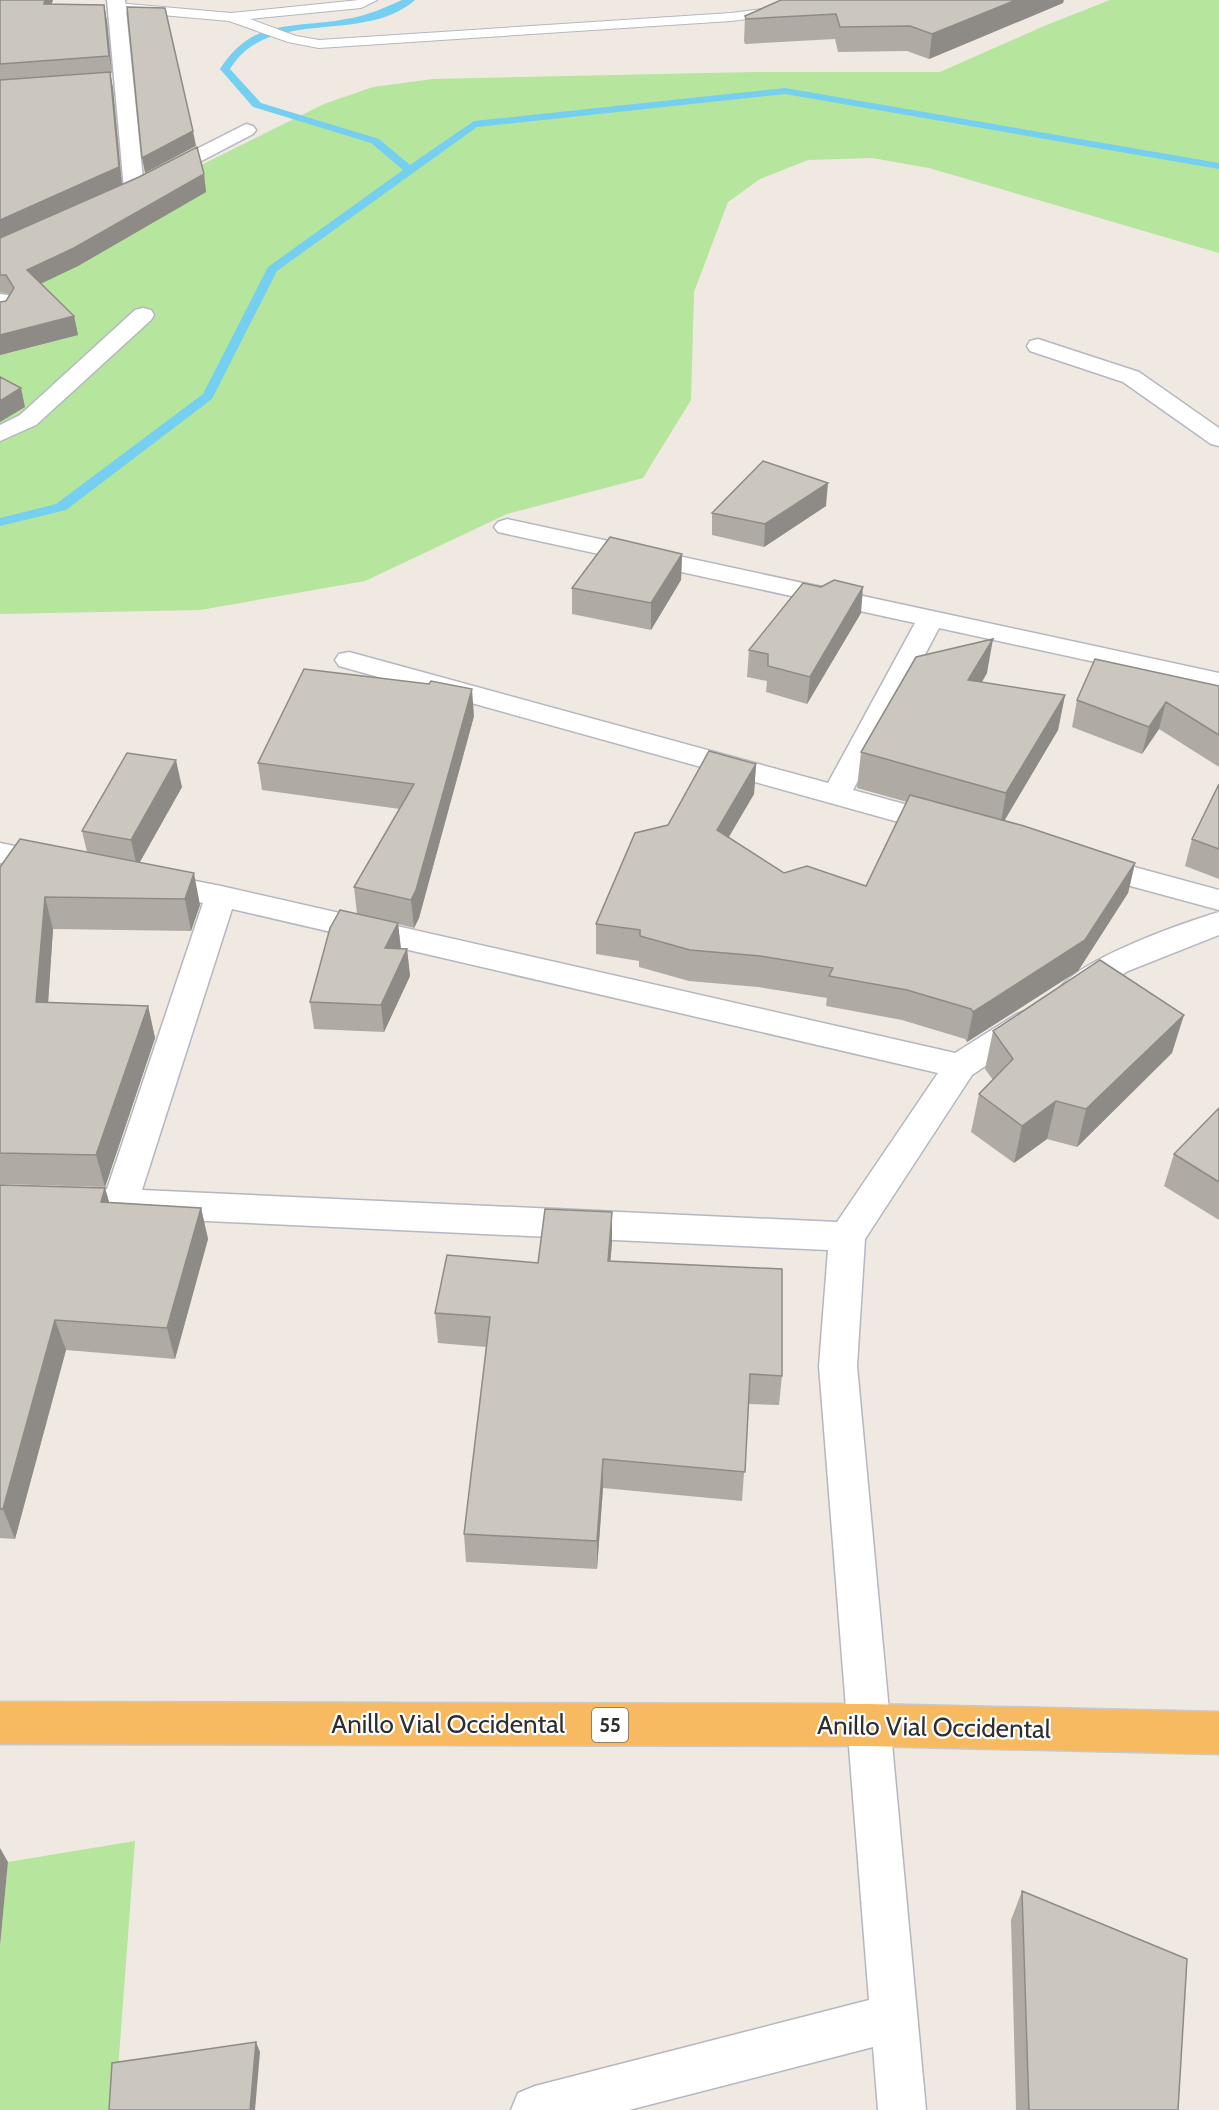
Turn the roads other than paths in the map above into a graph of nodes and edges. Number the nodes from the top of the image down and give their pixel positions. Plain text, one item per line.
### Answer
1 (813, 0) edge
2 (360, 1) edge
3 (116, 4) edge
4 (231, 17) junction
5 (124, 80) junction
6 (101, 81) edge
7 (246, 130) dead end
8 (134, 189) junction
9 (114, 198) edge
10 (0, 300) edge
11 (0, 313) edge
12 (143, 315) dead end
13 (1038, 346) dead end
14 (0, 434) edge
15 (1219, 439) edge
16 (507, 527) dead end
17 (931, 618) junction
18 (349, 660) dead end
19 (1219, 681) edge
20 (836, 795) junction
21 (974, 833) edge
22 (0, 853) edge
23 (1063, 857) edge
24 (81, 868) edge
25 (128, 878) edge
26 (221, 896) junction
27 (1219, 900) edge
28 (1219, 923) edge
29 (960, 1066) junction
30 (0, 1200) edge
31 (120, 1203) junction
32 (847, 1237) junction
33 (0, 1723) edge
34 (868, 1725) junction
35 (1219, 1733) edge
36 (896, 2017) junction
37 (536, 2110) edge
38 (902, 2110) edge

1 - 4 lane
2 - 4 lane
3 - 4 lane
3 - 5 street
5 - 6 street
5 - 8 street
7 - 8 street
8 - 9 street
10 - 11 street
12 - 14 street
13 - 15 street
16 - 17 street
17 - 19 street
17 - 20 street
18 - 20 street
20 - 21 street
22 - 24 street
23 - 27 street
25 - 26 street
26 - 29 street
26 - 31 street
28 - 29 street
29 - 32 street
30 - 31 street
31 - 32 street
32 - 34 street
33 - 34 highway, Anillo Vial Occidental / 55
34 - 35 highway, Anillo Vial Occidental / 55
34 - 36 street
36 - 37 street
36 - 38 street

